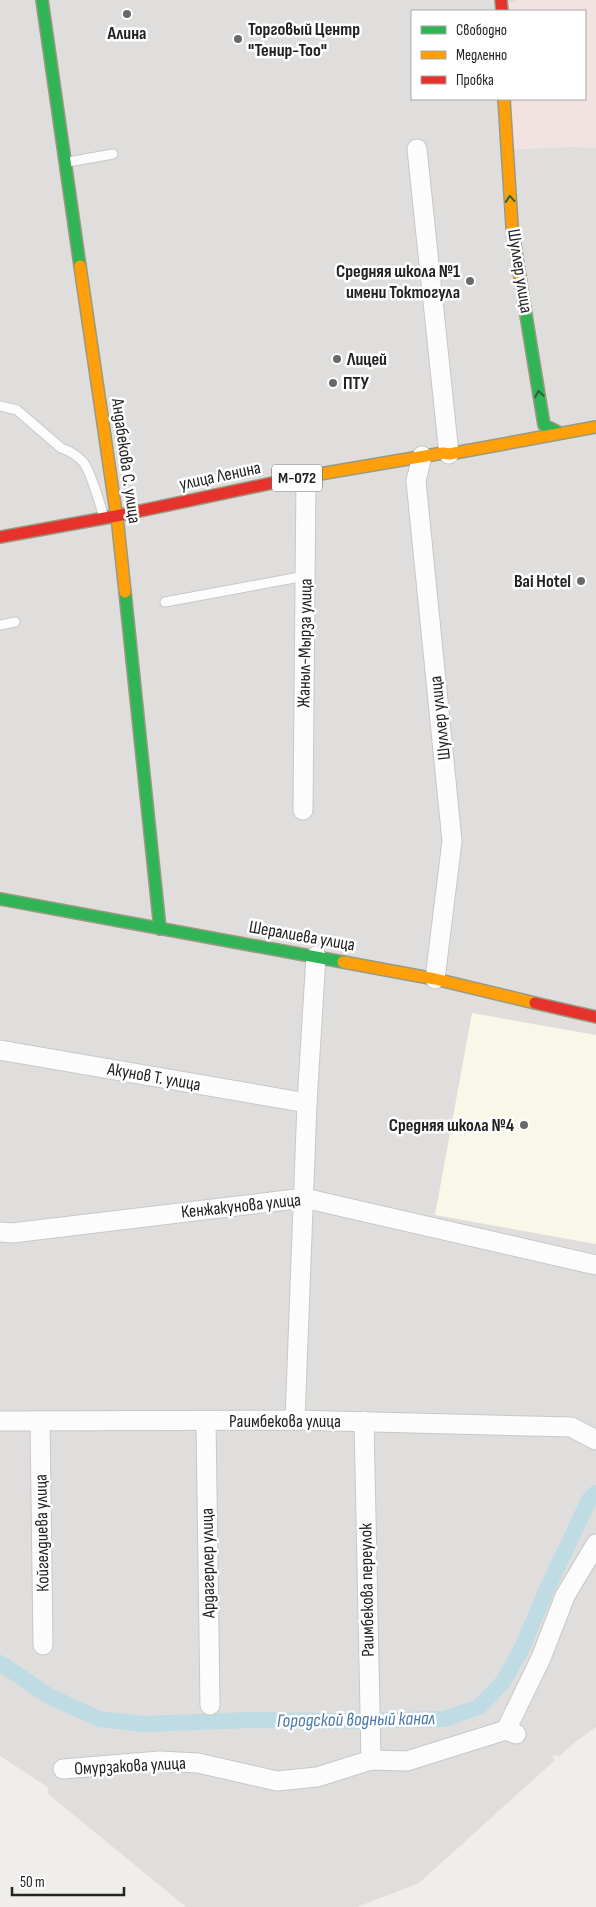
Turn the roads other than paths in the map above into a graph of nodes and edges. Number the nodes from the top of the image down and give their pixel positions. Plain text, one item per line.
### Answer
1 (42, 0) edge
2 (504, 100) edge
3 (417, 148) dead end
4 (113, 154) dead end
5 (66, 162) junction
6 (0, 406) edge
7 (596, 427) edge
8 (560, 433) junction
9 (449, 454) junction
10 (422, 456) junction
11 (306, 476) junction
12 (116, 516) junction
13 (103, 519) junction
14 (0, 537) edge
15 (305, 576) junction
16 (165, 602) dead end
17 (15, 622) dead end
18 (0, 625) edge
19 (303, 810) dead end
20 (0, 899) edge
21 (160, 929) junction
22 (316, 956) junction
23 (435, 979) junction
24 (596, 1017) edge
25 (0, 1050) edge
26 (307, 1103) junction
27 (304, 1198) junction
28 (0, 1232) edge
29 (596, 1265) edge
30 (295, 1420) junction
31 (0, 1421) edge
32 (40, 1421) junction
33 (206, 1421) junction
34 (364, 1421) junction
35 (596, 1440) edge
36 (596, 1544) edge
37 (43, 1645) dead end
38 (210, 1705) dead end
39 (372, 1760) junction
40 (63, 1769) dead end

1 - 5 street, Андабекова С. улица
8 -> 2 street, Шуллер улица
3 - 9 street
4 - 5 lane
5 - 12 street, Андабекова С. улица
6 - 13 lane
7 - 8 street, улица Ленина / М-072
8 - 9 street, улица Ленина / М-072
9 - 10 street, улица Ленина / М-072
10 - 11 street, улица Ленина / М-072
10 - 23 street, Шуллер улица
11 - 12 street, улица Ленина / М-072
11 - 15 street, Жаныл-Мырза улица
12 - 13 street, улица Ленина / М-072
12 - 21 street, Андабекова С. улица
13 - 14 street, улица Ленина / М-072
15 - 16 lane
15 - 19 street, Жаныл-Мырза улица
17 - 18 lane
20 - 21 street, Шералиева улица
21 - 22 street, Шералиева улица
22 - 23 street, Шералиева улица
22 - 26 street
23 - 24 street, Шералиева улица
25 - 26 street, Акунов Т. улица
26 - 27 street
27 - 28 street, Кенжакунова улица
27 - 29 street, Кенжакунова улица
27 - 30 street
30 - 33 street, Раимбекова улица
30 - 34 street, Раимбекова улица
31 - 32 street, Раимбекова улица
32 - 33 street, Раимбекова улица
32 - 37 street, Койгелдиева улица
33 - 38 street, Ардагерлер улица
34 - 35 street, Раимбекова улица
34 - 39 street, Раимбекова переулок
36 - 39 street, Омурзакова улица
39 - 40 street, Омурзакова улица

